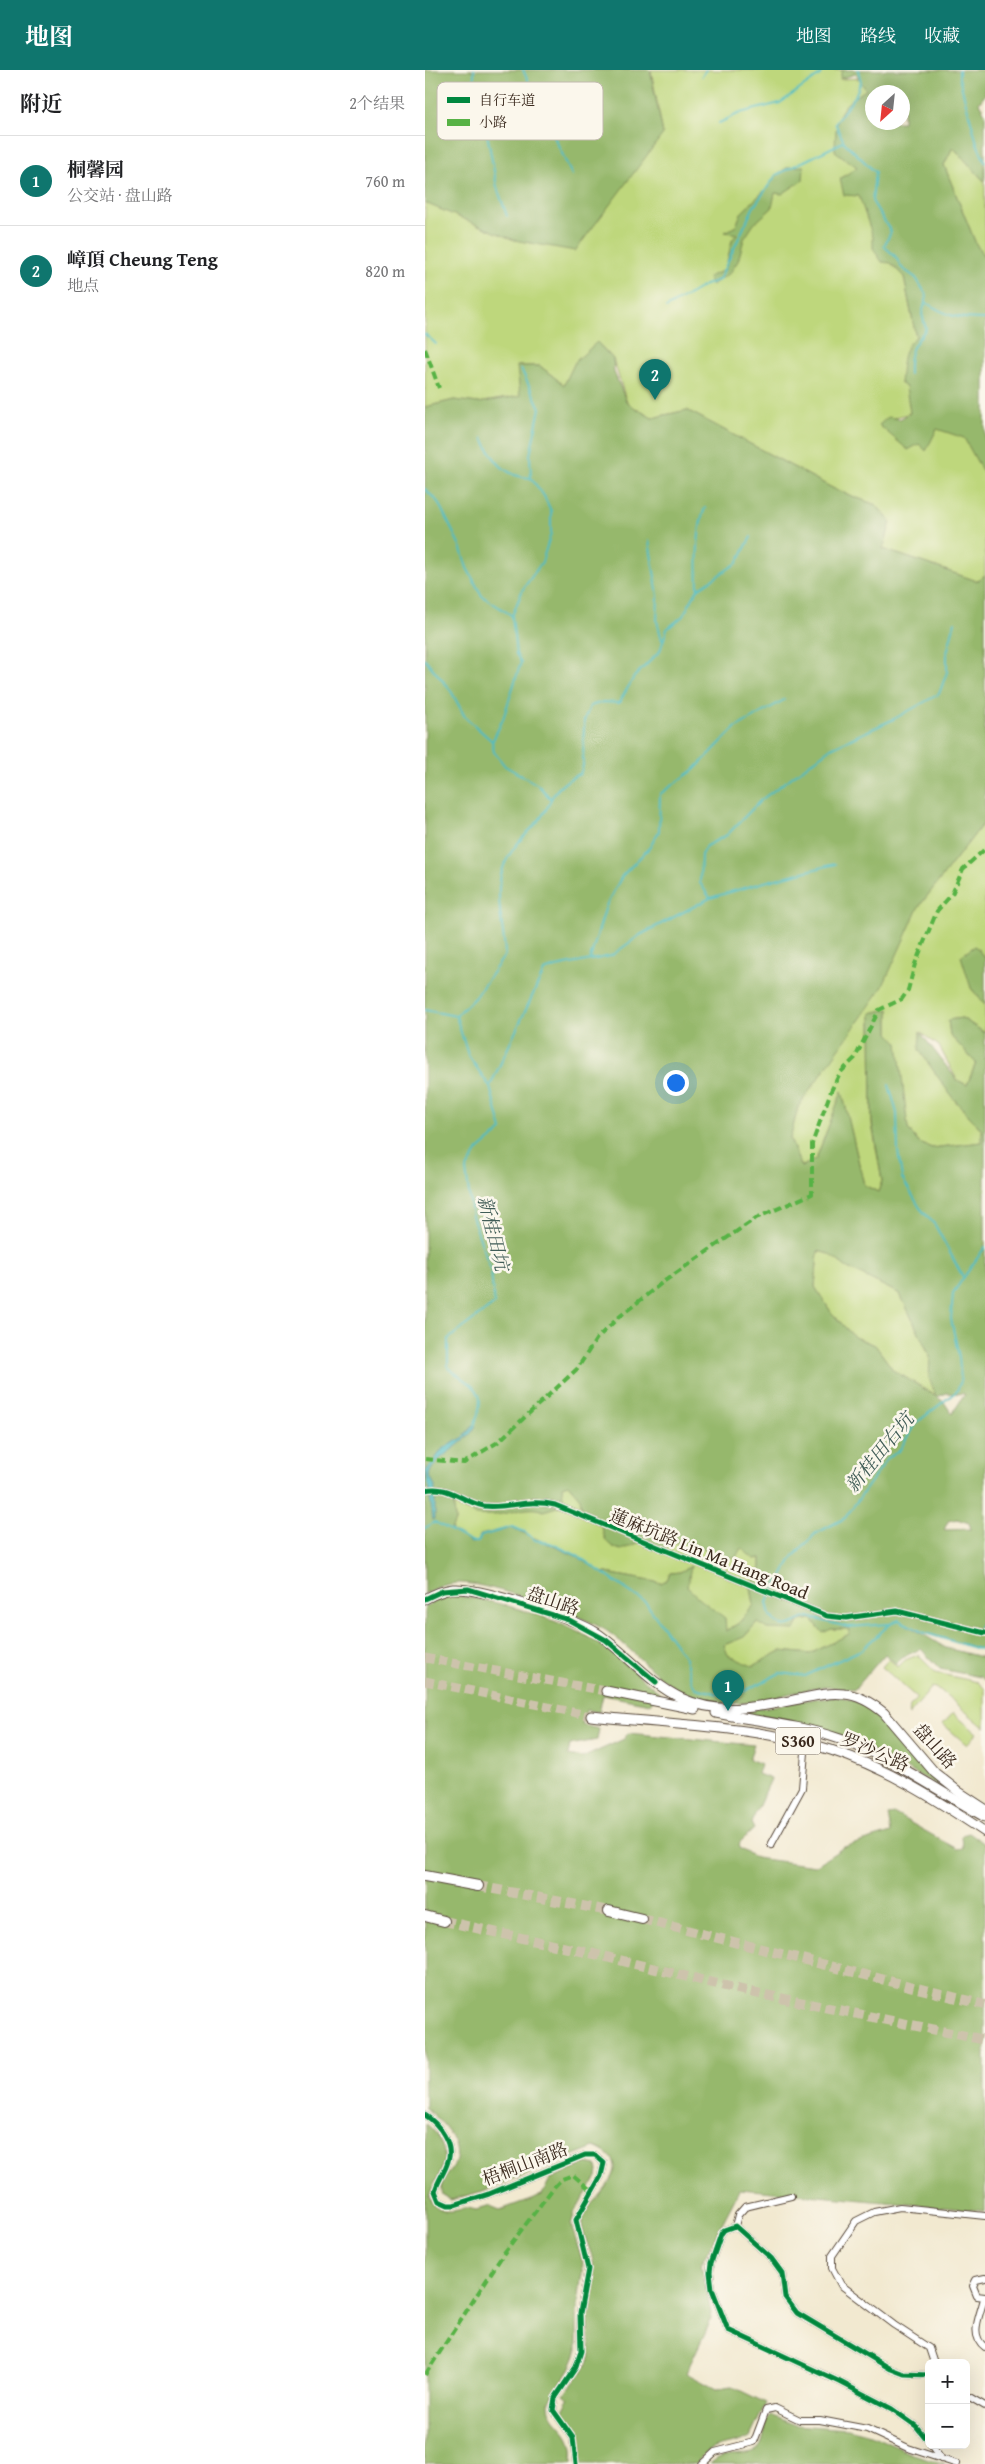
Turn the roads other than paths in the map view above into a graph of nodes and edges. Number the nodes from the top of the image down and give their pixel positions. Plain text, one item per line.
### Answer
1 (430, 1490) edge
2 (425, 1600) edge
3 (985, 1633) edge
4 (606, 1691) tunnel mouth
5 (591, 1716) tunnel mouth
6 (807, 1729) junction
7 (806, 1743) junction
8 (985, 1809) edge
9 (985, 1817) edge
10 (985, 1832) edge
11 (771, 1845) dead end
12 (425, 1876) edge
13 (479, 1886) tunnel mouth
14 (609, 1911) tunnel mouth
15 (425, 1916) edge
16 (642, 1919) tunnel mouth
17 (444, 1921) tunnel mouth
18 (425, 2115) edge
19 (791, 2196) dead end
20 (985, 2216) edge
21 (735, 2226) junction
22 (985, 2278) edge
23 (985, 2298) edge
24 (985, 2347) edge
25 (933, 2359) edge
26 (925, 2375) edge
27 (970, 2397) edge
28 (985, 2406) edge
29 (925, 2437) edge
30 (934, 2449) edge
31 (941, 2459) junction
32 (576, 2464) edge
33 (703, 2464) edge
34 (957, 2464) edge

1 - 3 street, 蓮麻坑路 Lin Ma Hang Road
2 - 8 main road, 盘山路
4 - 6 main road, 罗沙公路 / S360
5 - 7 main road, 罗沙公路 / S360
6 - 7 street
6 - 9 main road, 罗沙公路 / S360
7 - 10 main road, 罗沙公路 / S360
7 - 11 street
12 - 13 highway
14 - 16 highway
15 - 17 highway
18 - 32 street, 梧桐山南路
19 - 21 street
20 - 25 street
21 - 26 street
21 - 29 street
22 - 23 street
23 - 24 street
27 - 28 street
30 - 31 street
31 - 33 street
31 - 34 street

